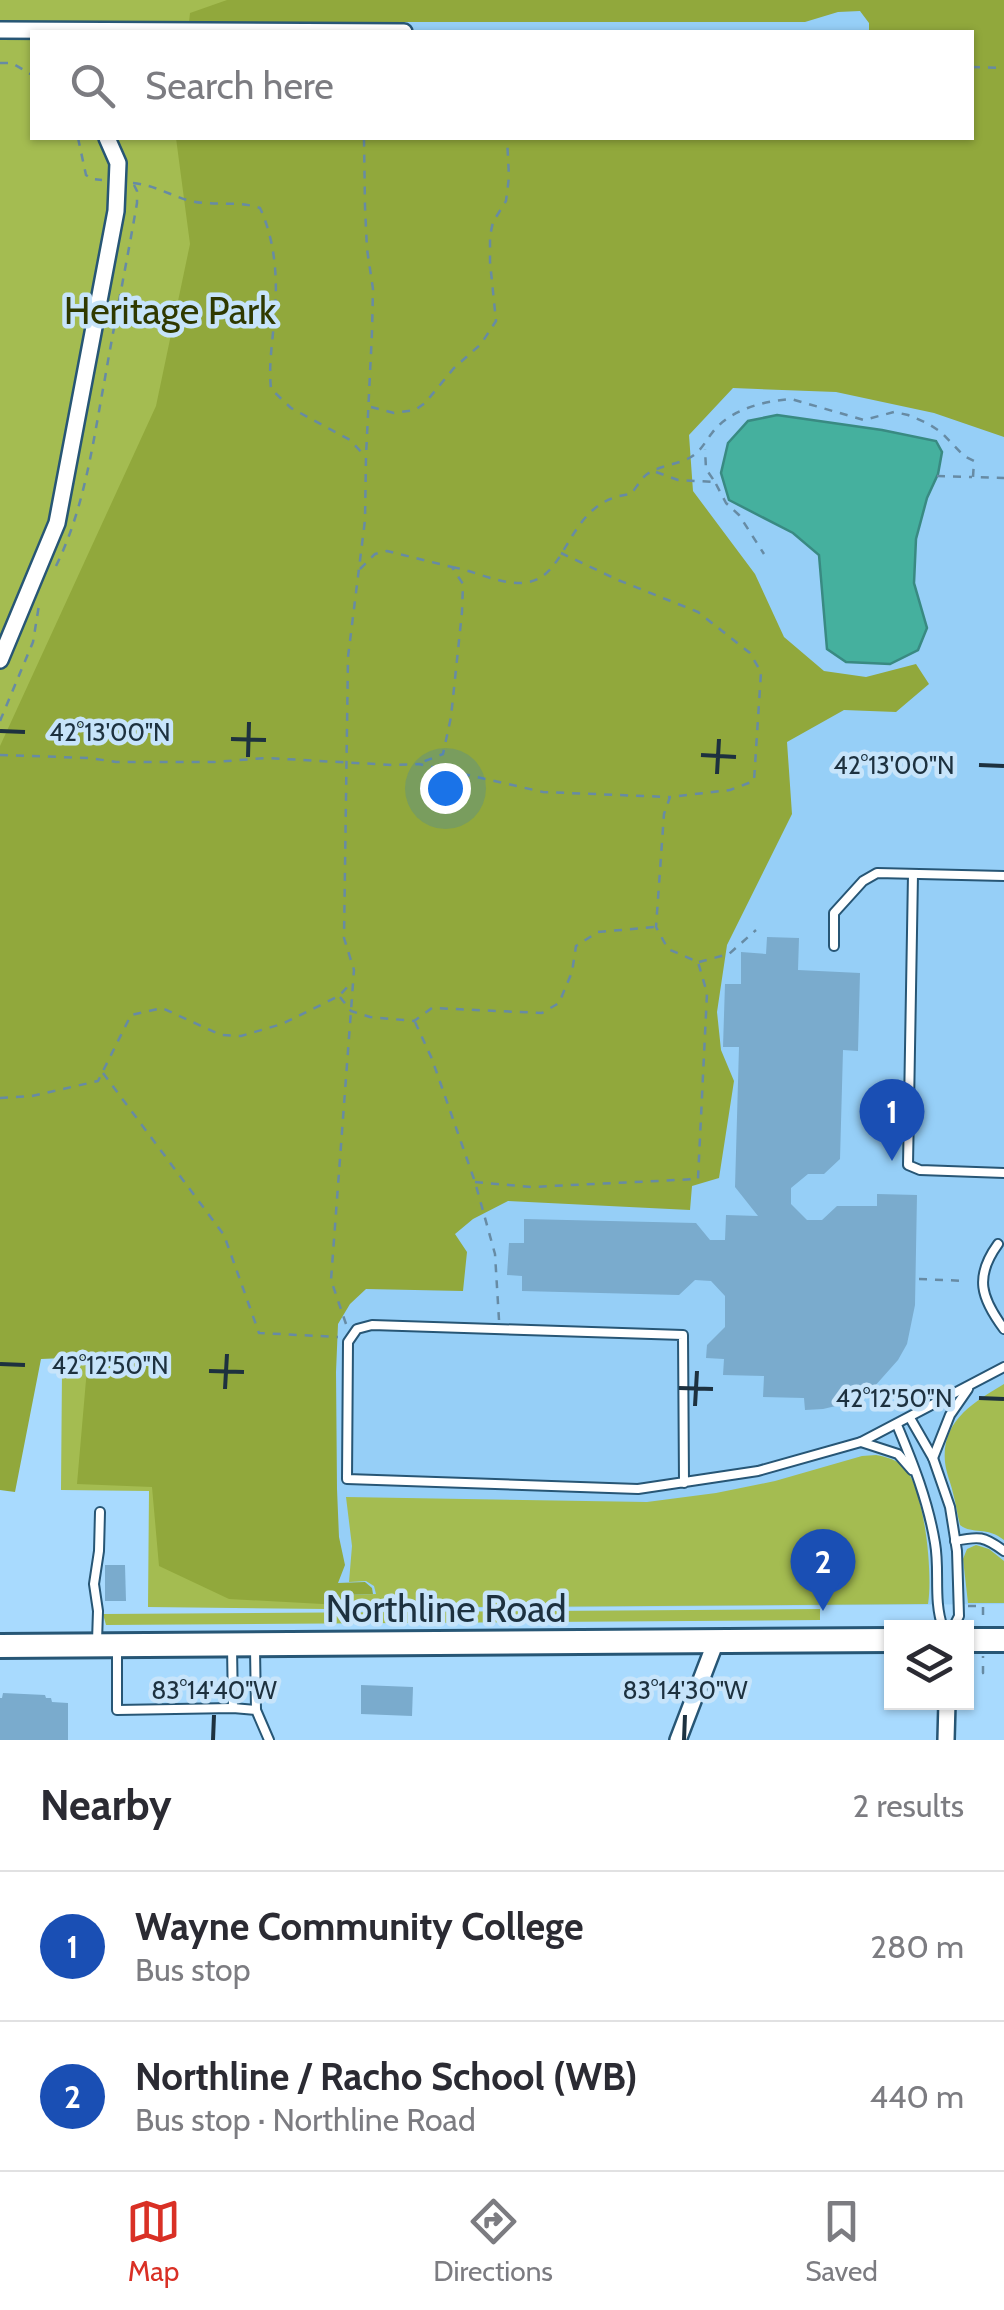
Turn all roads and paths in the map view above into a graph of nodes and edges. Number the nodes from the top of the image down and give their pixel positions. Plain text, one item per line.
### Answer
1 (1, 30) edge
2 (30, 31) edge
3 (30, 44) edge
4 (0, 62) edge
5 (974, 67) edge
6 (1004, 68) edge
7 (30, 73) edge
8 (108, 140) edge
9 (364, 140) edge
10 (507, 140) edge
11 (131, 182) dead end
12 (369, 407) junction
13 (704, 446) junction
14 (366, 456) junction
15 (654, 472) junction
16 (938, 476) dead end
17 (973, 477) junction
18 (1004, 478) edge
19 (715, 482) junction
20 (561, 552) junction
21 (764, 554) dead end
22 (452, 568) junction
23 (360, 569) junction
24 (0, 660) edge
25 (0, 755) edge
26 (348, 762) junction
27 (419, 764) junction
28 (670, 797) junction
29 (913, 874) junction
30 (1004, 876) edge
31 (656, 927) junction
32 (756, 930) dead end
33 (834, 946) dead end
34 (698, 962) junction
35 (353, 981) junction
36 (338, 996) junction
37 (351, 1011) junction
38 (414, 1021) junction
39 (103, 1073) junction
40 (0, 1098) edge
41 (1004, 1173) edge
42 (475, 1182) junction
43 (998, 1244) dead end
44 (919, 1279) dead end
45 (966, 1281) dead end
46 (499, 1329) junction
47 (1004, 1329) edge
48 (351, 1338) junction
49 (1004, 1367) edge
50 (970, 1385) junction
51 (910, 1418) junction
52 (896, 1425) junction
53 (861, 1442) junction
54 (934, 1458) junction
55 (917, 1474) junction
56 (684, 1484) junction
57 (100, 1512) dead end
58 (955, 1541) junction
59 (1004, 1551) edge
60 (940, 1620) edge
61 (957, 1620) edge
62 (884, 1640) edge
63 (974, 1640) edge
64 (1004, 1640) edge
65 (716, 1641) junction
66 (243, 1644) junction
67 (107, 1645) junction
68 (0, 1646) edge
69 (233, 1708) junction
70 (256, 1710) junction
71 (947, 1710) edge
72 (270, 1740) edge
73 (678, 1740) edge
74 (946, 1740) edge

1 - 2 street
1 - 3 street
4 - 7 path
5 - 6 path
8 - 24 street
9 - 12 path
10 - 12 path
11 - 14 path
12 - 14 path
13 - 15 path
13 - 17 path
13 - 19 path
14 - 23 path
15 - 19 path
15 - 20 path
16 - 17 path
17 - 18 path
19 - 21 path
20 - 22 path
20 - 28 path
22 - 23 path
22 - 27 path
23 - 26 path
25 - 26 path
26 - 27 path
26 - 35 path
27 - 28 path
28 - 31 path
29 - 30 lane
29 - 33 lane
29 - 41 lane
31 - 34 path
31 - 38 path
32 - 34 path
34 - 42 path
35 - 36 path
35 - 37 path
36 - 37 path
36 - 39 path
37 - 38 path
37 - 48 path
38 - 42 path
39 - 40 path
39 - 48 path
42 - 46 path
43 - 47 lane
44 - 45 path
46 - 48 lane
46 - 56 lane
48 - 56 lane
49 - 50 lane
50 - 51 lane
50 - 54 lane
51 - 52 lane
51 - 54 lane
52 - 53 lane
52 - 55 lane
53 - 55 lane
53 - 56 lane
54 - 58 lane
55 - 60 lane
57 - 67 lane
58 - 59 lane
58 - 61 lane
62 - 65 main road, Northline Road
63 - 64 main road
65 - 66 main road, Northline Road
65 - 73 street
66 - 67 main road, Northline Road
66 - 69 lane
66 - 70 lane
67 - 68 main road, Northline Road
67 - 69 lane
69 - 70 lane
70 - 72 lane
71 - 74 street

